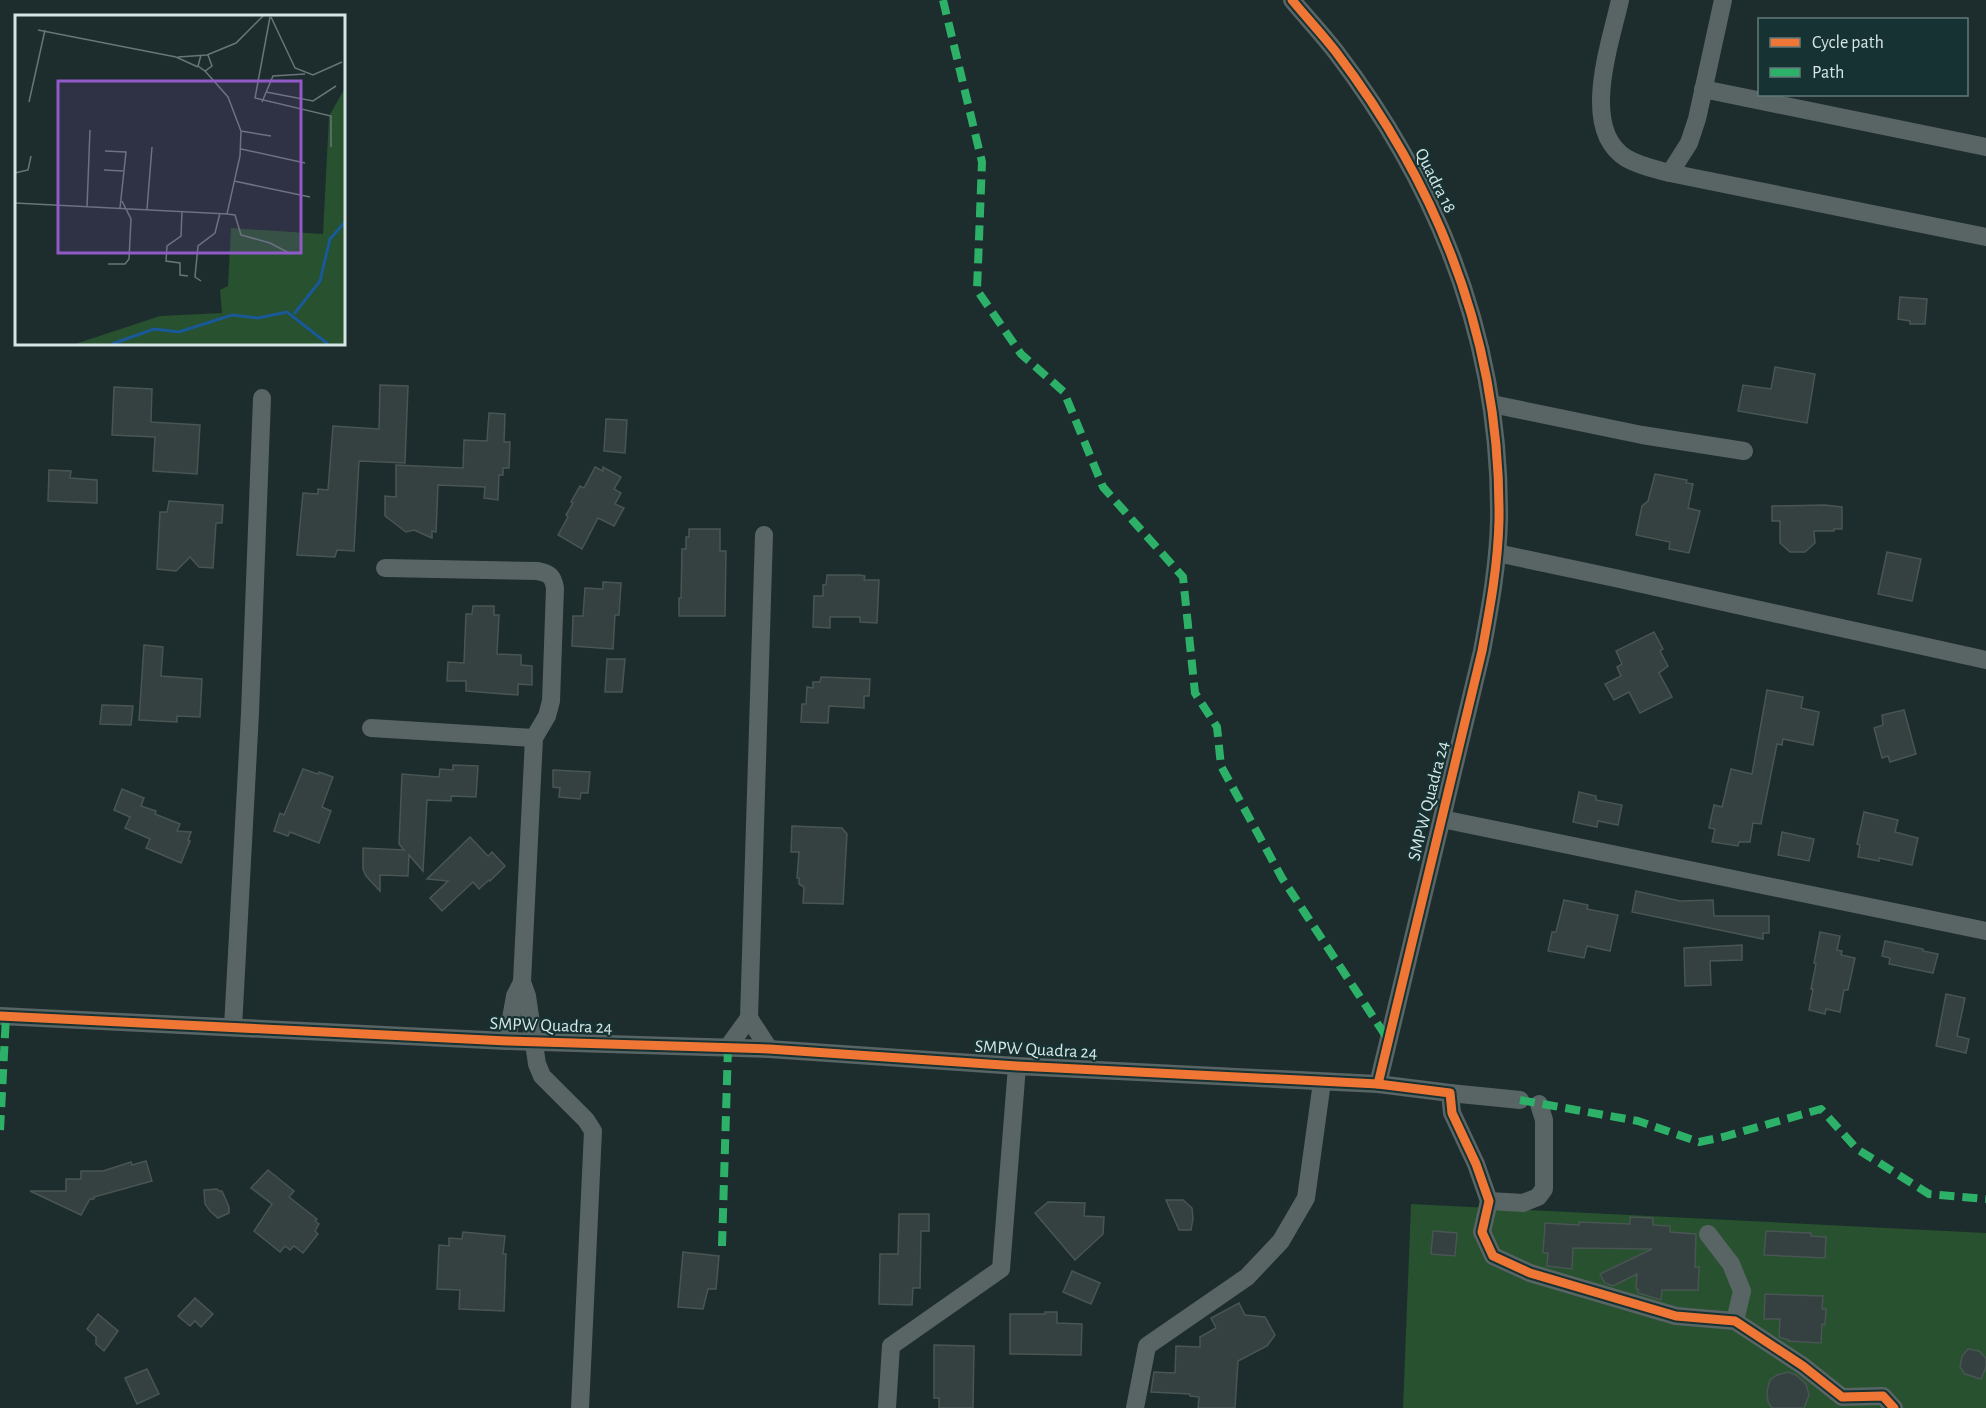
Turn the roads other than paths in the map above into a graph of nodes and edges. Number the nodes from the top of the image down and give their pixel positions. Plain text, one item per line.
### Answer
1 (1292, 0) edge
2 (1620, 0) edge
3 (1723, 0) edge
4 (1703, 89) junction
5 (1986, 147) edge
6 (1670, 173) junction
7 (1986, 237) edge
8 (262, 398) dead end
9 (1492, 404) junction
10 (1744, 451) dead end
11 (764, 536) dead end
12 (1497, 553) junction
13 (385, 568) dead end
14 (1986, 660) edge
15 (371, 728) dead end
16 (534, 738) junction
17 (1442, 819) junction
18 (1986, 931) edge
19 (522, 982) junction
20 (0, 1016) edge
21 (748, 1018) junction
22 (232, 1027) junction
23 (507, 1041) junction
24 (535, 1042) junction
25 (728, 1047) junction
26 (769, 1049) junction
27 (1017, 1066) junction
28 (1322, 1082) junction
29 (1378, 1084) junction
30 (1450, 1093) junction
31 (1520, 1100) dead end
32 (1539, 1104) dead end
33 (1489, 1201) junction
34 (1708, 1234) dead end
35 (1735, 1321) junction
36 (580, 1408) edge
37 (887, 1408) edge
38 (1135, 1408) edge
39 (1894, 1408) edge

1 - 9 street, Quadra 18
2 - 6 street
3 - 4 street
4 - 5 street
4 - 6 street
6 - 7 street
8 - 22 street
9 - 10 street
9 - 12 street, SMPW Quadra 24
11 - 21 street
12 - 14 street
12 - 17 street, SMPW Quadra 24
13 - 16 street
15 - 16 street
16 - 19 street
17 - 18 street
17 - 29 street, SMPW Quadra 24
19 - 23 street
19 - 24 street
20 - 22 street, SMPW Quadra 24
21 - 25 street
21 - 26 street
22 - 23 street, SMPW Quadra 24
23 - 24 street, SMPW Quadra 24
24 - 25 street, SMPW Quadra 24
24 - 36 street
25 - 26 street, SMPW Quadra 24
26 - 27 street, SMPW Quadra 24
27 - 28 street, SMPW Quadra 24
27 - 37 street
28 - 29 street, SMPW Quadra 24
28 - 38 street
29 - 30 street
30 - 31 street
30 - 33 street
32 - 33 street
33 - 35 street
34 - 35 street
35 - 39 street

